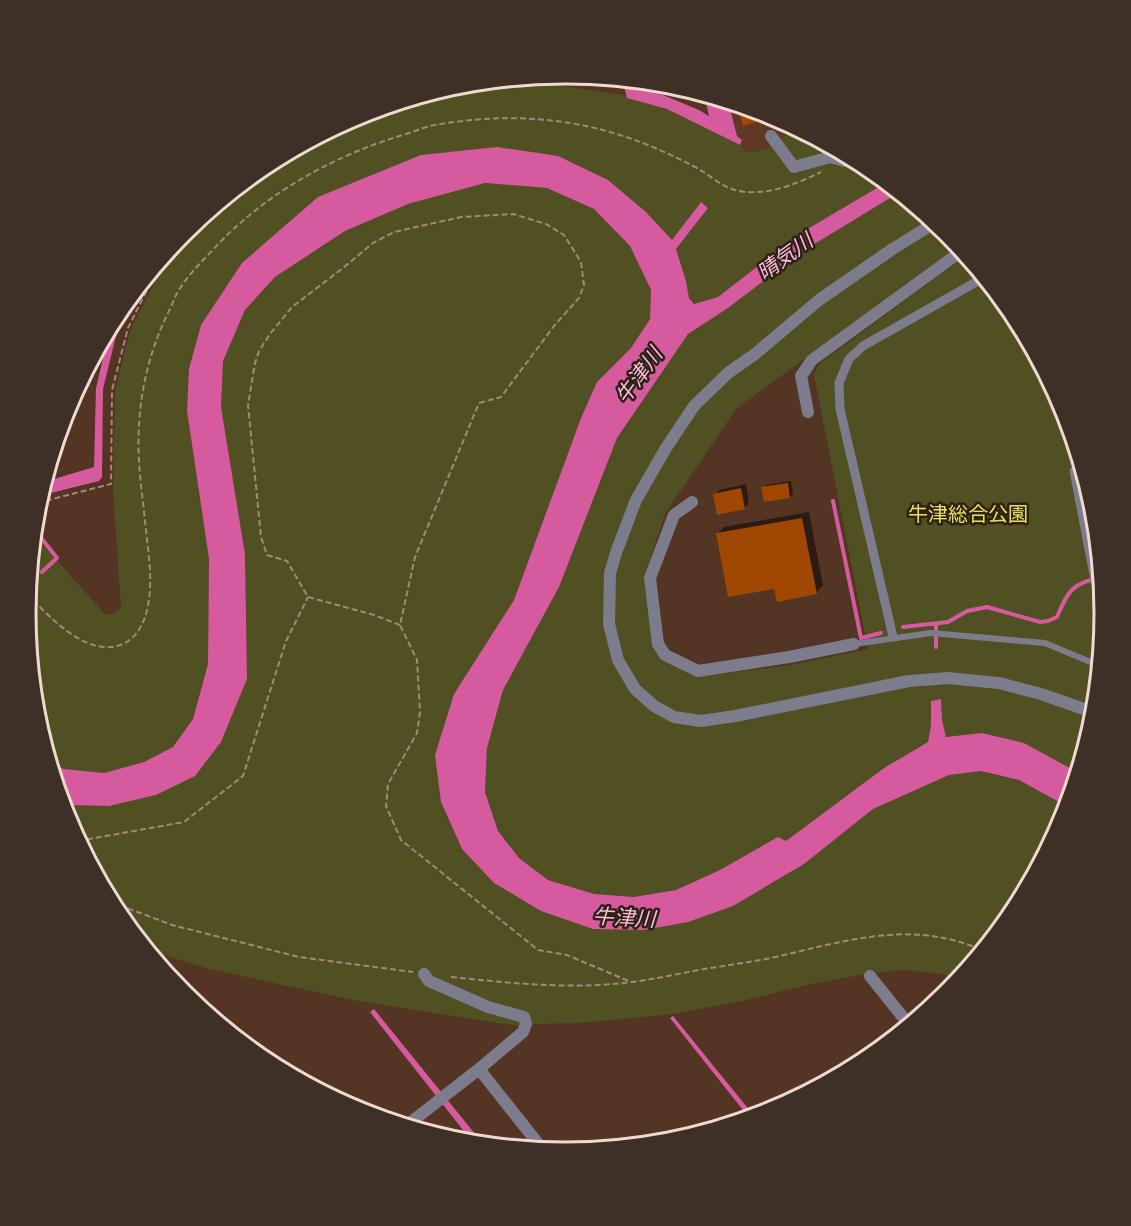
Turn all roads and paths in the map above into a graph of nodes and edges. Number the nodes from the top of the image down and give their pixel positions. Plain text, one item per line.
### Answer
1 (771, 136) dead end
2 (839, 160) edge
3 (825, 171) dead end
4 (928, 227) edge
5 (956, 255) edge
6 (978, 281) edge
7 (149, 286) edge
8 (808, 412) dead end
9 (48, 500) edge
10 (692, 502) dead end
11 (1085, 510) edge
12 (1093, 573) edge
13 (308, 597) junction
14 (36, 603) edge
15 (400, 625) junction
16 (893, 637) junction
17 (854, 644) joint
18 (1092, 663) edge
19 (1086, 710) edge
20 (88, 840) edge
21 (125, 907) edge
22 (976, 947) edge
23 (424, 974) joint
24 (447, 976) dead end
25 (870, 976) dead end
26 (631, 982) junction
27 (905, 1019) edge
28 (479, 1069) junction
29 (414, 1120) edge
30 (536, 1141) edge

1 - 2 street
3 - 14 path
4 - 19 street
5 - 8 street
6 - 16 street
7 - 9 path
10 - 17 street
11 - 12 street
13 - 15 path
13 - 15 path
13 - 20 path
15 - 26 path
16 - 17 lane
16 - 18 lane
21 - 23 path
22 - 26 path
23 - 28 street
24 - 26 path
25 - 27 street
28 - 29 street
28 - 30 street

